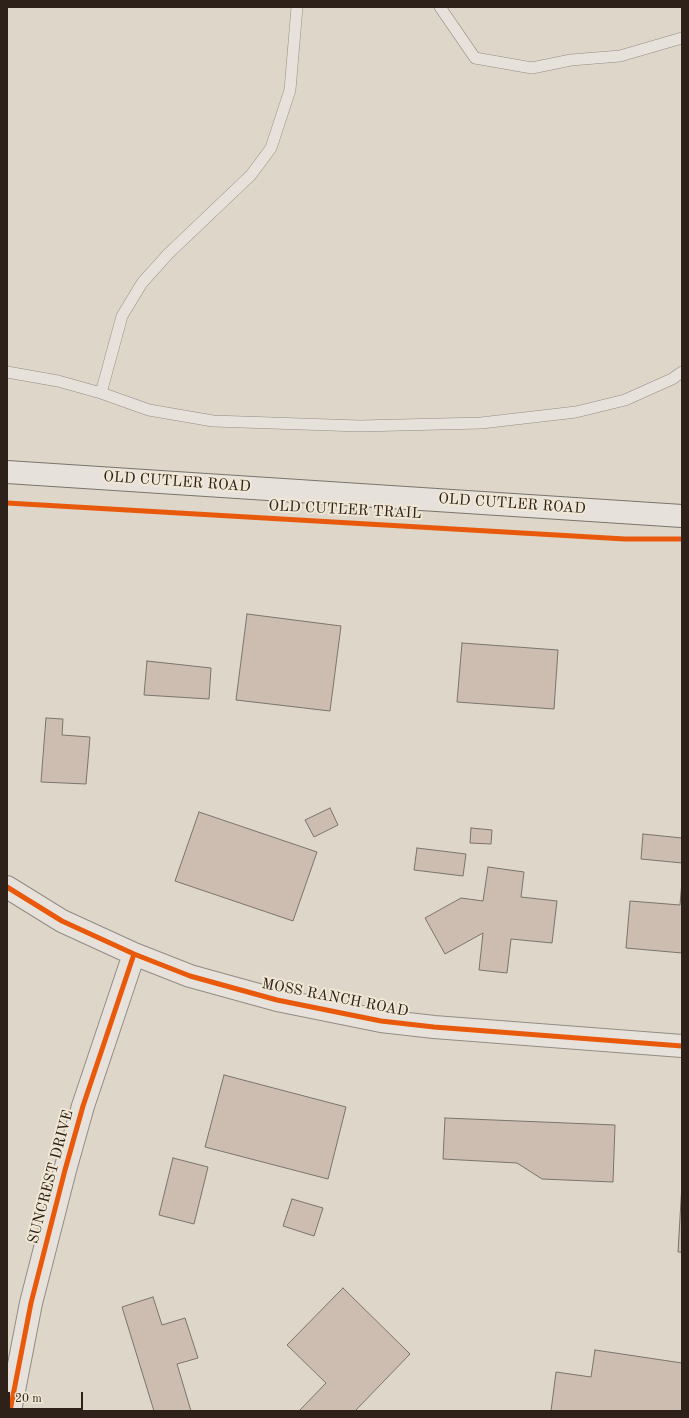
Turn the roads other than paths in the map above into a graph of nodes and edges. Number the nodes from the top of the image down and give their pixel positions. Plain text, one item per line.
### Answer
1 (296, 7) edge
2 (440, 7) edge
3 (682, 38) edge
4 (7, 372) edge
5 (682, 372) edge
6 (101, 393) junction
7 (7, 472) edge
8 (682, 516) edge
9 (7, 887) edge
10 (134, 954) junction
11 (682, 1046) edge
12 (10, 1411) edge

1 - 6 lane
2 - 3 lane
4 - 6 lane
5 - 6 lane
7 - 8 street, OLD CUTLER ROAD
9 - 10 street, MOSS RANCH ROAD
10 - 11 street, MOSS RANCH ROAD
10 - 12 street, SUNCREST DRIVE

